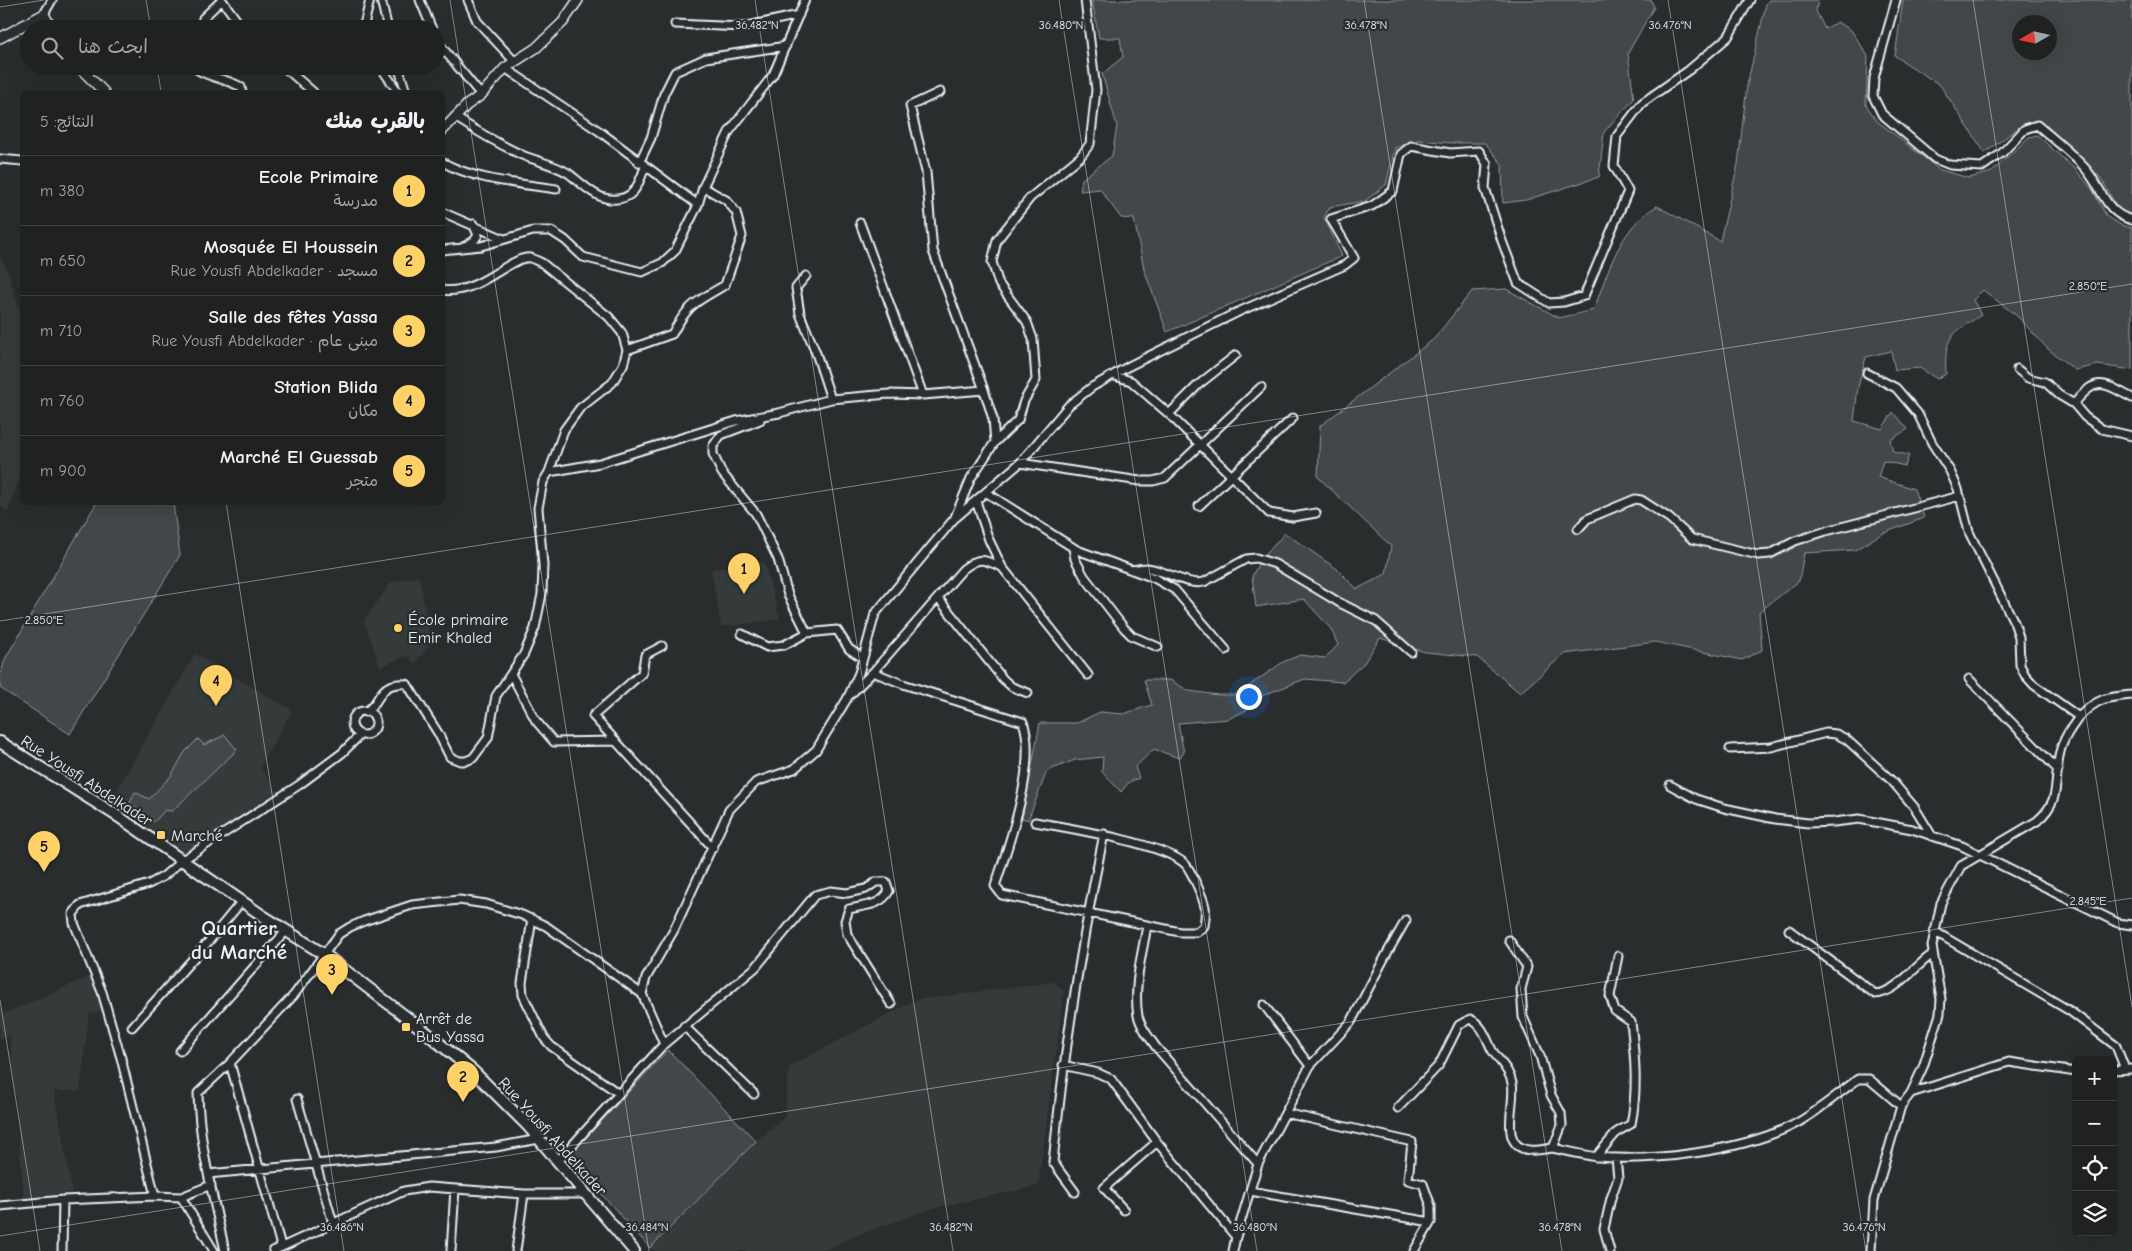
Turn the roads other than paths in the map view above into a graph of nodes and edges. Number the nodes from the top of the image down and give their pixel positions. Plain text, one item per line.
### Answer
1 (52, 0) edge
2 (222, 0) edge
3 (370, 0) edge
4 (381, 0) edge
5 (420, 0) edge
6 (468, 0) edge
7 (578, 0) edge
8 (805, 0) edge
9 (1085, 0) edge
10 (1750, 0) edge
11 (1896, 0) edge
12 (44, 14) junction
13 (799, 15) junction
14 (33, 20) edge
15 (47, 20) edge
16 (203, 20) edge
17 (236, 20) edge
18 (365, 20) edge
19 (386, 20) edge
20 (428, 20) edge
21 (675, 24) dead end
22 (20, 27) edge
23 (0, 38) edge
24 (786, 46) junction
25 (445, 51) edge
26 (515, 62) junction
27 (505, 68) junction
28 (87, 75) edge
29 (208, 75) edge
30 (294, 75) edge
31 (386, 75) edge
32 (401, 75) edge
33 (102, 90) edge
34 (241, 90) edge
35 (311, 90) edge
36 (397, 90) edge
37 (405, 90) edge
38 (940, 92) dead end
39 (481, 95) junction
40 (455, 118) junction
41 (445, 128) edge
42 (0, 159) edge
43 (20, 161) edge
44 (445, 164) edge
45 (642, 165) junction
46 (703, 187) junction
47 (556, 189) dead end
48 (698, 205) junction
49 (445, 213) edge
50 (2132, 220) edge
51 (860, 223) dead end
52 (473, 224) junction
53 (504, 239) junction
54 (459, 249) junction
55 (445, 250) edge
56 (806, 276) dead end
57 (445, 290) edge
58 (627, 350) junction
59 (1236, 355) dead end
60 (2017, 369) dead end
61 (1867, 373) dead end
62 (1115, 376) junction
63 (1261, 388) dead end
64 (984, 390) junction
65 (923, 395) junction
66 (2132, 398) edge
67 (831, 399) junction
68 (2074, 404) junction
69 (771, 414) junction
70 (1169, 414) junction
71 (1293, 418) dead end
72 (2132, 436) edge
73 (995, 442) junction
74 (1200, 444) junction
75 (1020, 463) junction
76 (549, 472) junction
77 (1232, 475) junction
78 (987, 493) junction
79 (1960, 496) junction
80 (976, 501) junction
81 (1199, 506) dead end
82 (1316, 513) dead end
83 (954, 519) junction
84 (1578, 530) dead end
85 (1073, 548) junction
86 (1002, 567) junction
87 (1132, 570) junction
88 (938, 598) junction
89 (807, 633) junction
90 (742, 634) dead end
91 (662, 646) dead end
92 (1158, 648) dead end
93 (1226, 650) dead end
94 (1411, 652) dead end
95 (863, 658) junction
96 (874, 672) junction
97 (511, 674) junction
98 (1088, 675) dead end
99 (1968, 679) dead end
100 (1028, 693) dead end
101 (2132, 695) edge
102 (847, 699) junction
103 (369, 714) junction
104 (2079, 717) junction
105 (357, 732) junction
106 (0, 742) edge
107 (616, 742) junction
108 (1730, 749) dead end
109 (2058, 770) junction
110 (1670, 785) dead end
111 (1035, 822) dead end
112 (1104, 834) junction
113 (1932, 836) junction
114 (713, 848) junction
115 (1978, 855) junction
116 (182, 861) junction
117 (242, 901) junction
118 (1088, 912) junction
119 (532, 919) junction
120 (1406, 920) dead end
121 (2132, 925) edge
122 (1147, 926) junction
123 (286, 930) junction
124 (1789, 930) dead end
125 (1934, 931) junction
126 (1510, 940) dead end
127 (1933, 954) junction
128 (325, 955) junction
129 (1618, 956) dead end
130 (642, 994) junction
131 (891, 1004) dead end
132 (1264, 1005) dead end
133 (132, 1026) dead end
134 (684, 1026) junction
135 (664, 1044) junction
136 (180, 1051) dead end
137 (230, 1063) junction
138 (1063, 1064) junction
139 (1310, 1066) junction
140 (2129, 1069) edge
141 (2072, 1071) edge
142 (1911, 1092) junction
143 (618, 1093) junction
144 (754, 1094) dead end
145 (298, 1099) dead end
146 (1901, 1106) junction
147 (1398, 1108) dead end
148 (1285, 1113) junction
149 (539, 1139) junction
150 (1157, 1142) junction
151 (1552, 1148) junction
152 (1596, 1157) junction
153 (1616, 1158) junction
154 (558, 1161) junction
155 (316, 1164) junction
156 (1258, 1164) junction
157 (259, 1170) junction
158 (208, 1174) junction
159 (211, 1185) junction
160 (455, 1189) junction
161 (1250, 1191) junction
162 (1075, 1192) dead end
163 (524, 1194) junction
164 (586, 1194) junction
165 (155, 1196) junction
166 (181, 1197) junction
167 (63, 1200) junction
168 (0, 1206) edge
169 (1124, 1210) dead end
170 (1431, 1222) junction
171 (333, 1223) junction
172 (1236, 1237) junction
173 (281, 1246) junction
174 (62, 1251) edge
175 (214, 1251) edge
176 (225, 1251) edge
177 (273, 1251) edge
178 (451, 1251) edge
179 (516, 1251) edge
180 (634, 1251) edge
181 (1233, 1251) edge
182 (1414, 1251) edge
183 (1610, 1251) edge
184 (1871, 1251) edge

1 - 12 street
2 - 16 street
2 - 17 street
3 - 18 street
4 - 19 street
5 - 20 street
6 - 26 street
7 - 26 street
8 - 13 street
9 - 73 street
10 - 62 street
11 - 50 street
12 - 14 street
12 - 15 street
13 - 21 street
13 - 24 street
22 - 23 street
24 - 45 street
24 - 46 street
25 - 39 street
26 - 27 street
27 - 39 street
27 - 45 street
28 - 33 street
29 - 34 street
30 - 35 street
31 - 36 street
32 - 37 street
38 - 64 street
39 - 40 street
40 - 41 street
40 - 45 street
42 - 43 street
44 - 47 street
45 - 48 street
46 - 48 street
46 - 58 street
48 - 53 street
49 - 52 street
51 - 65 street
52 - 53 street
52 - 54 street
53 - 54 street
54 - 55 street
56 - 67 street
57 - 58 street
58 - 76 street
59 - 70 street
60 - 68 street
61 - 79 street
62 - 70 street
62 - 75 street
63 - 74 street
64 - 65 street
64 - 73 street
65 - 67 street
66 - 68 street
67 - 69 street
68 - 72 street
69 - 76 street
69 - 89 street
70 - 74 street
71 - 77 street
73 - 83 street
74 - 75 street
74 - 77 street
75 - 78 street
76 - 97 street
77 - 81 street
77 - 82 street
78 - 80 street
78 - 85 street
79 - 84 street
79 - 104 street
80 - 83 street
80 - 86 street
83 - 95 street
85 - 87 street
85 - 92 street
86 - 88 street
86 - 98 street
87 - 93 street
87 - 94 street
88 - 96 street
88 - 100 street
89 - 90 street
89 - 95 street
91 - 107 street
95 - 102 street
96 - 102 street
96 - 118 street
97 - 103 street
97 - 107 street
99 - 109 street
101 - 104 street
102 - 114 street
103 - 105 street
103 - 105 street
104 - 109 street
105 - 116 street
106 - 116 main road, Rue Yousfi Abdelkader
107 - 114 street
108 - 113 street
109 - 115 street
110 - 113 street
111 - 112 street
112 - 118 street
112 - 122 street
113 - 115 street
114 - 130 street
115 - 121 street
115 - 125 street
116 - 117 main road, Rue Yousfi Abdelkader
116 - 165 street
117 - 123 main road, Rue Yousfi Abdelkader
117 - 133 street
118 - 122 street
118 - 138 street
119 - 128 street
119 - 130 street
119 - 143 street
120 - 139 street
122 - 156 street
123 - 128 main road, Rue Yousfi Abdelkader
123 - 136 street
124 - 127 street
125 - 127 street
125 - 140 street
126 - 151 street
127 - 142 street
128 - 137 street
128 - 149 main road, Rue Yousfi Abdelkader
129 - 152 street
130 - 135 street
131 - 134 street
132 - 139 street
134 - 135 street
134 - 144 street
135 - 143 street
137 - 157 street
137 - 158 street
138 - 150 street
138 - 162 street
139 - 148 street
141 - 142 street
142 - 146 street
143 - 154 street
145 - 155 street
146 - 153 street
146 - 184 street
147 - 151 street
148 - 156 street
148 - 170 street
149 - 154 main road, Rue Yousfi Abdelkader
149 - 155 street
150 - 169 street
150 - 172 street
151 - 152 street
152 - 153 street
153 - 183 street
154 - 164 main road, Rue Yousfi Abdelkader
155 - 157 street
155 - 171 street
156 - 161 street
157 - 158 street
157 - 173 street
158 - 159 street
159 - 166 street
159 - 176 street
160 - 163 street
160 - 171 street
160 - 178 street
161 - 170 street
161 - 172 street
163 - 164 street
163 - 179 street
164 - 180 main road, Rue Yousfi Abdelkader
165 - 166 street
165 - 167 street
166 - 175 street
167 - 168 street
167 - 174 street
170 - 182 street
171 - 173 street
172 - 181 street
173 - 177 street

